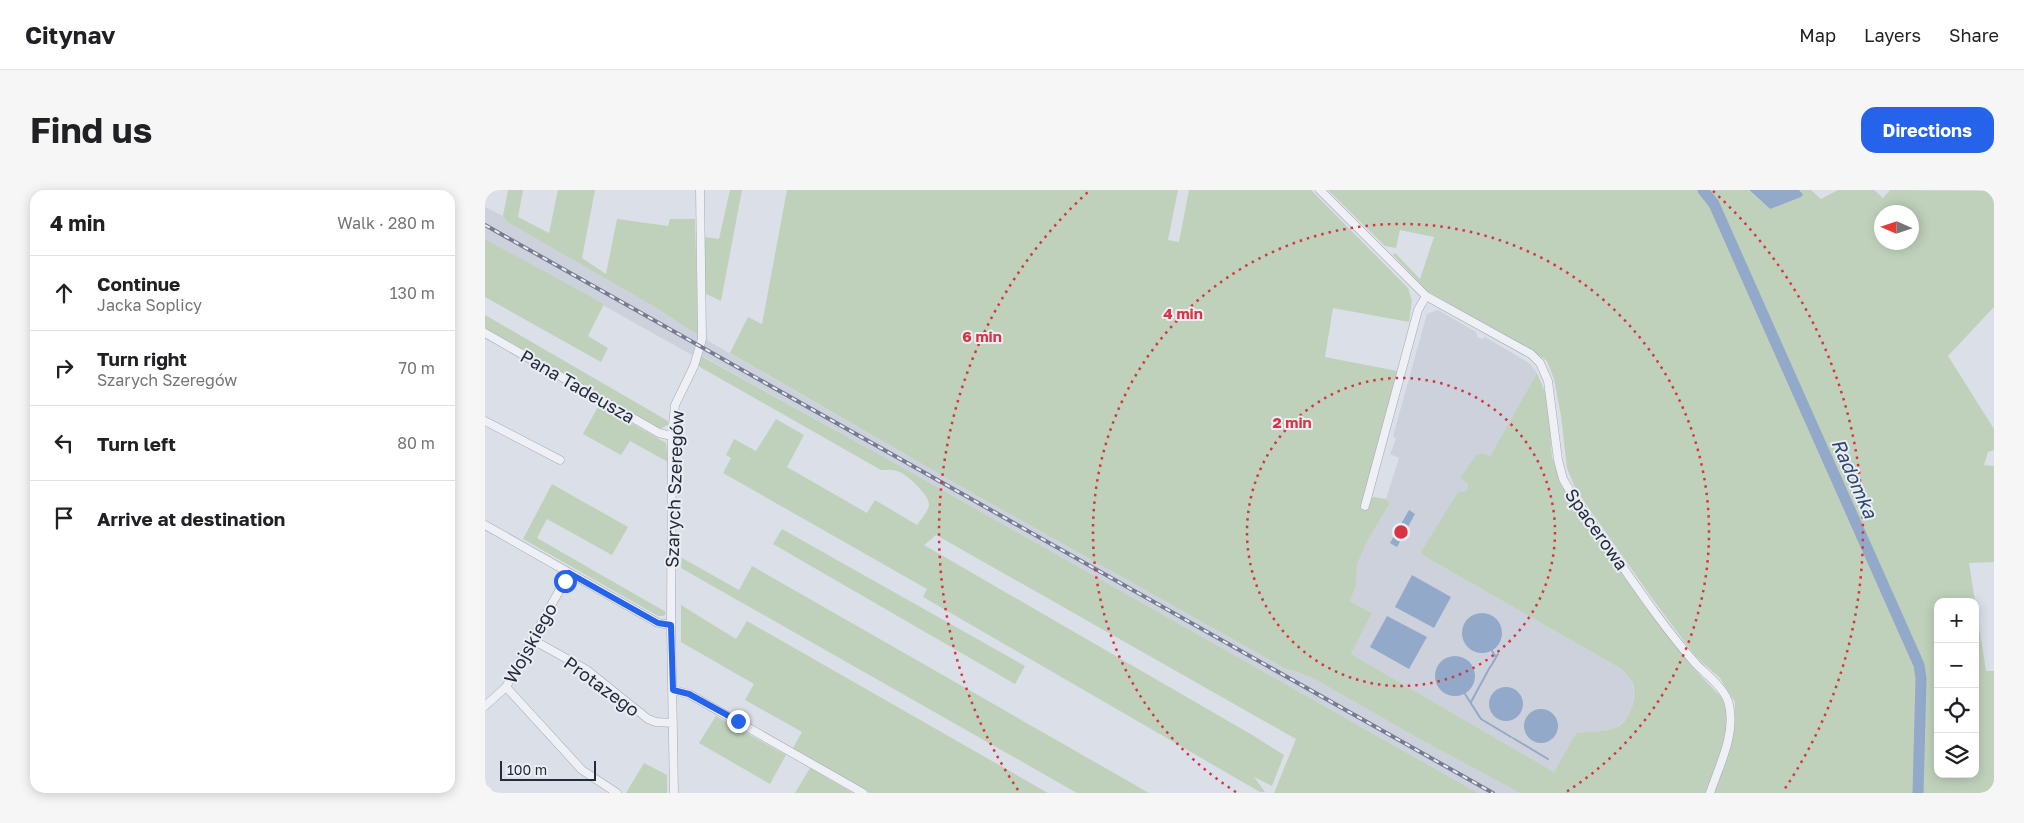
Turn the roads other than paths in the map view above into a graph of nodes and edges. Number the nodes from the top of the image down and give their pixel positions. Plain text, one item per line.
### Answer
1 (699, 190) edge
2 (1320, 190) edge
3 (1426, 296) junction
4 (485, 333) edge
5 (485, 421) edge
6 (672, 436) junction
7 (561, 460) dead end
8 (1365, 506) dead end
9 (485, 525) edge
10 (569, 573) junction
11 (671, 625) junction
12 (533, 640) junction
13 (506, 688) junction
14 (673, 690) junction
15 (485, 706) edge
16 (673, 724) junction
17 (617, 793) edge
18 (674, 793) edge
19 (863, 793) edge
20 (1710, 793) edge

1 - 6 street, Szarych Szeregów
2 - 3 street, Spacerowa
3 - 8 street
3 - 20 street, Spacerowa
4 - 6 street, Pana Tadeusza
5 - 7 street
6 - 11 street, Szarych Szeregów
9 - 10 street
10 - 11 street
10 - 12 street, Wojskiego
11 - 14 street, Szarych Szeregów
12 - 13 street, Wojskiego
12 - 16 street, Protazego
13 - 15 street, Wojskiego
13 - 17 street
14 - 16 street, Szarych Szeregów
14 - 19 street
16 - 18 street, Szarych Szeregów

